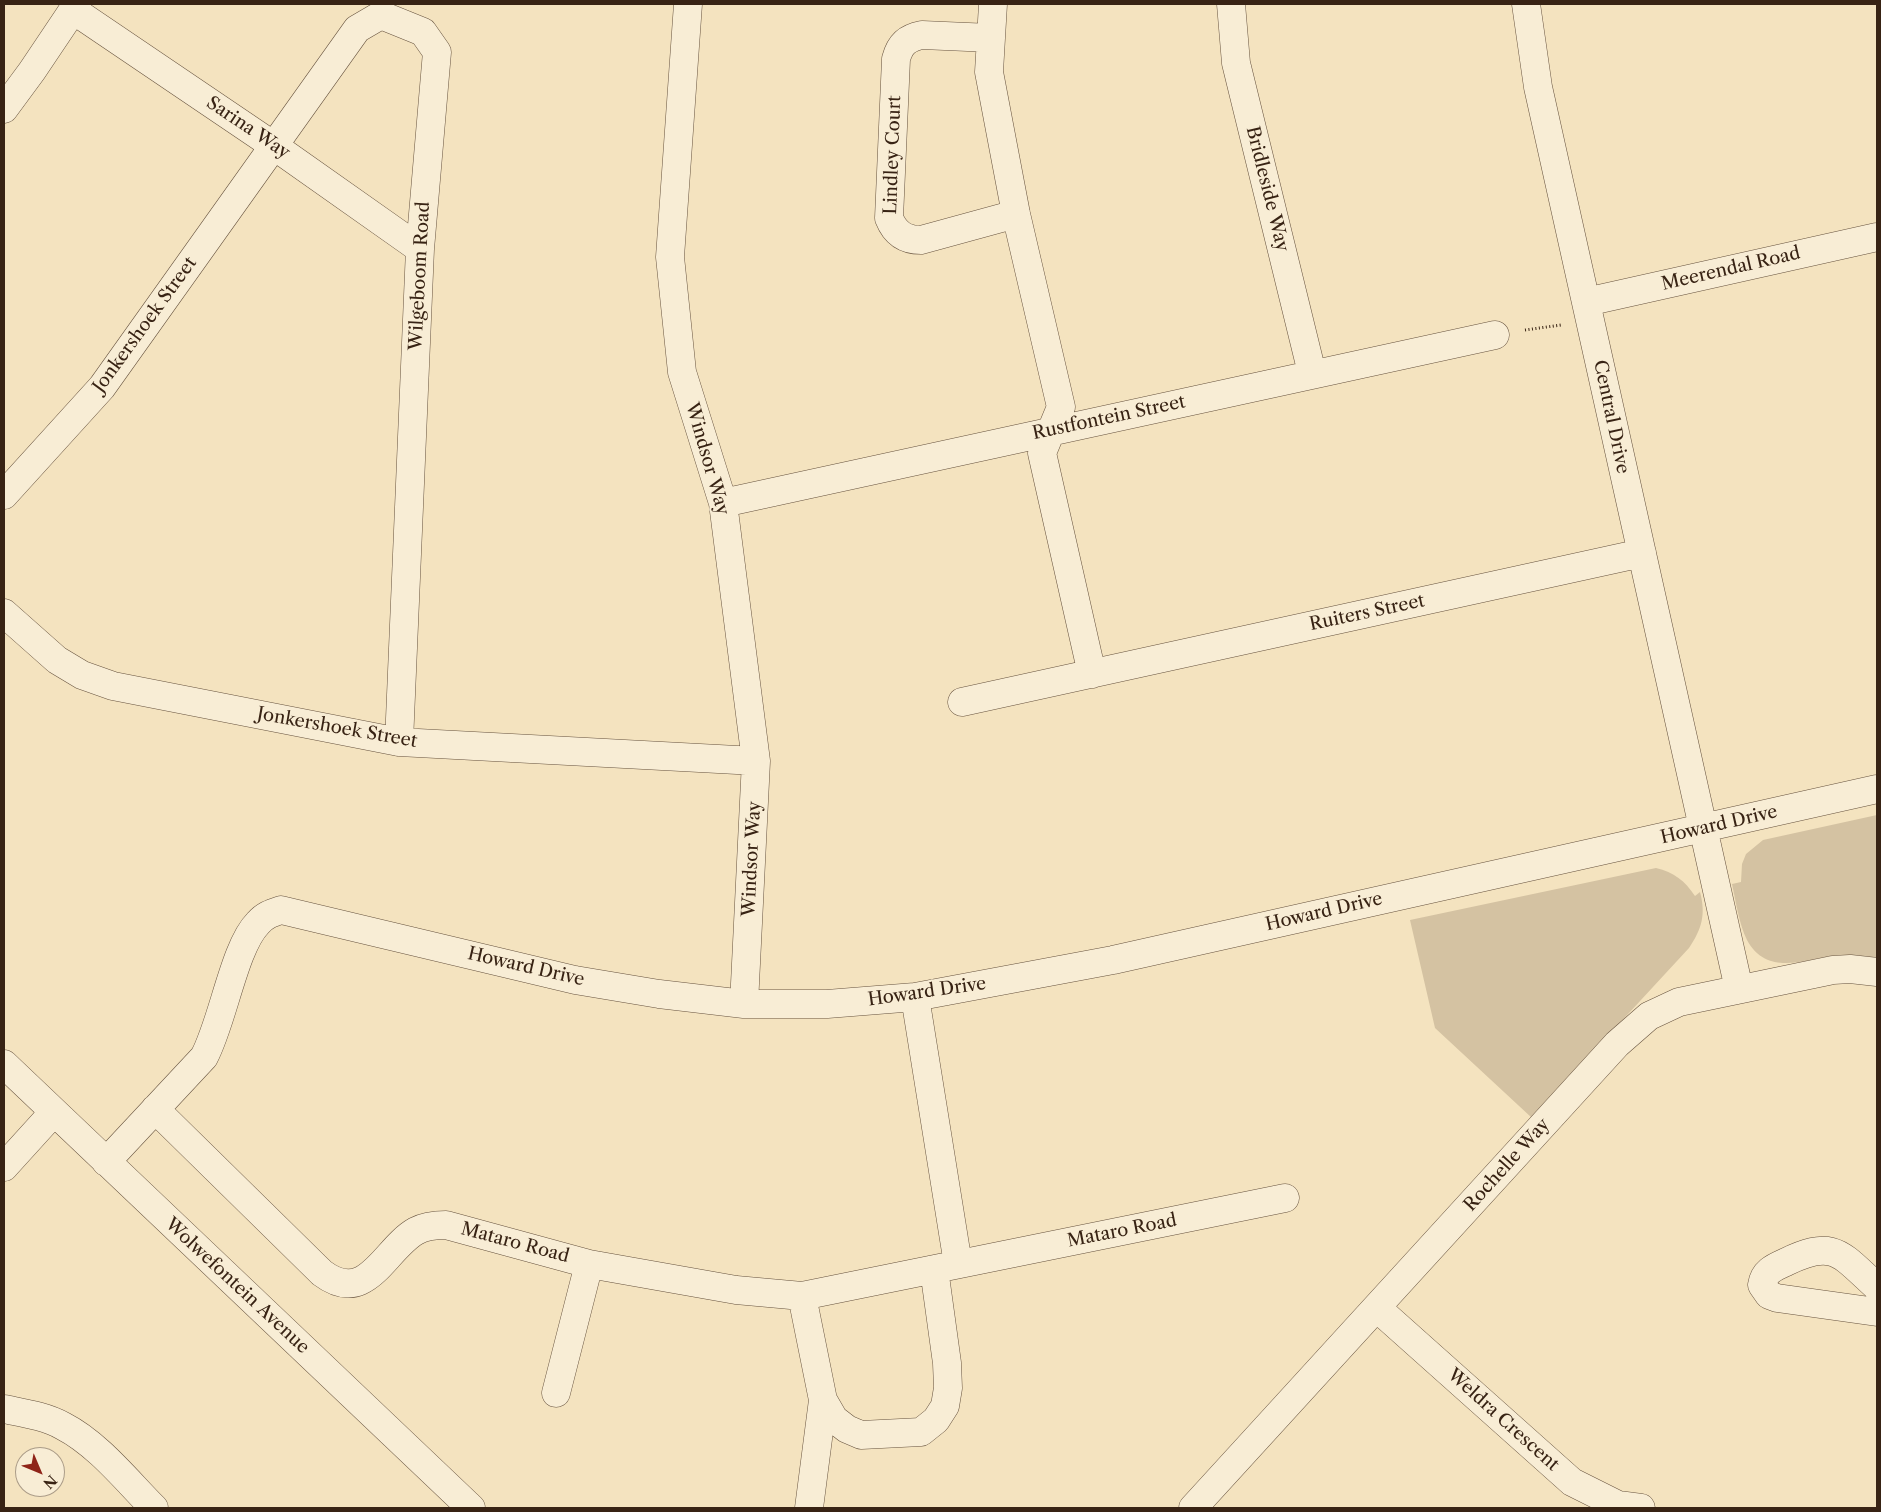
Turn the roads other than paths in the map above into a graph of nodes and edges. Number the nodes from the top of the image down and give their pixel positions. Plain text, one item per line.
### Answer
1 (688, 4) edge
2 (993, 4) edge
3 (1231, 4) edge
4 (1526, 4) edge
5 (75, 7) edge
6 (991, 38) junction
7 (4, 109) edge
8 (274, 146) junction
9 (1016, 214) junction
10 (1877, 237) edge
11 (420, 249) junction
12 (1586, 302) junction
13 (1495, 334) road end
14 (1312, 373) junction
15 (1051, 431) junction
16 (4, 495) edge
17 (723, 503) junction
18 (1642, 553) junction
19 (4, 613) edge
20 (1092, 674) junction
21 (962, 702) dead end
22 (399, 742) junction
23 (756, 761) junction
24 (1877, 790) edge
25 (1703, 829) junction
26 (1877, 972) edge
27 (1739, 990) junction
28 (915, 997) junction
29 (744, 1004) junction
30 (4, 1064) edge
31 (155, 1109) junction
32 (53, 1112) junction
33 (106, 1162) junction
34 (4, 1167) edge
35 (1285, 1198) dead end
36 (589, 1264) junction
37 (946, 1267) junction
38 (1877, 1287) edge
39 (802, 1296) junction
40 (1377, 1308) junction
41 (1877, 1312) edge
42 (556, 1393) dead end
43 (824, 1400) junction
44 (4, 1408) edge
45 (154, 1508) edge
46 (471, 1508) edge
47 (809, 1508) edge
48 (1193, 1508) edge
49 (1641, 1508) edge

1 - 17 street, Windsor Way
2 - 6 street
3 - 14 street, Bridleside Way
4 - 12 street, Central Drive
5 - 7 street
5 - 8 street, Sarina Way
6 - 9 street
6 - 9 street, Lindley Court
8 - 11 street, Sarina Way
8 - 11 street, Wilgeboom Road
8 - 16 street, Jonkershoek Street
9 - 15 street
10 - 12 street, Meerendal Road
11 - 22 street, Wilgeboom Road
12 - 18 street, Central Drive
13 - 14 street, Rustfontein Street
14 - 15 street, Rustfontein Street
15 - 17 street, Rustfontein Street
15 - 20 street
17 - 23 street, Windsor Way
18 - 20 street, Ruiters Street
18 - 25 street, Central Drive
19 - 22 street, Jonkershoek Street
20 - 21 street, Ruiters Street
22 - 23 street, Jonkershoek Street
23 - 29 street, Windsor Way
24 - 25 street, Howard Drive
25 - 27 street
25 - 28 street, Howard Drive
26 - 27 street, Rochelle Way
27 - 40 street, Rochelle Way
28 - 29 street, Howard Drive
28 - 37 street
29 - 31 street, Howard Drive
30 - 32 street, Wolwefontein Avenue
31 - 33 street, Howard Drive
31 - 36 street, Mataro Road
32 - 33 street, Wolwefontein Avenue
32 - 34 street
33 - 46 street, Wolwefontein Avenue
35 - 37 street, Mataro Road
36 - 39 street, Mataro Road
36 - 42 street
37 - 39 street, Mataro Road
37 - 43 street
38 - 41 street
39 - 43 street
40 - 48 street, Rochelle Way
40 - 49 street, Weldra Crescent
43 - 47 street
44 - 45 street

